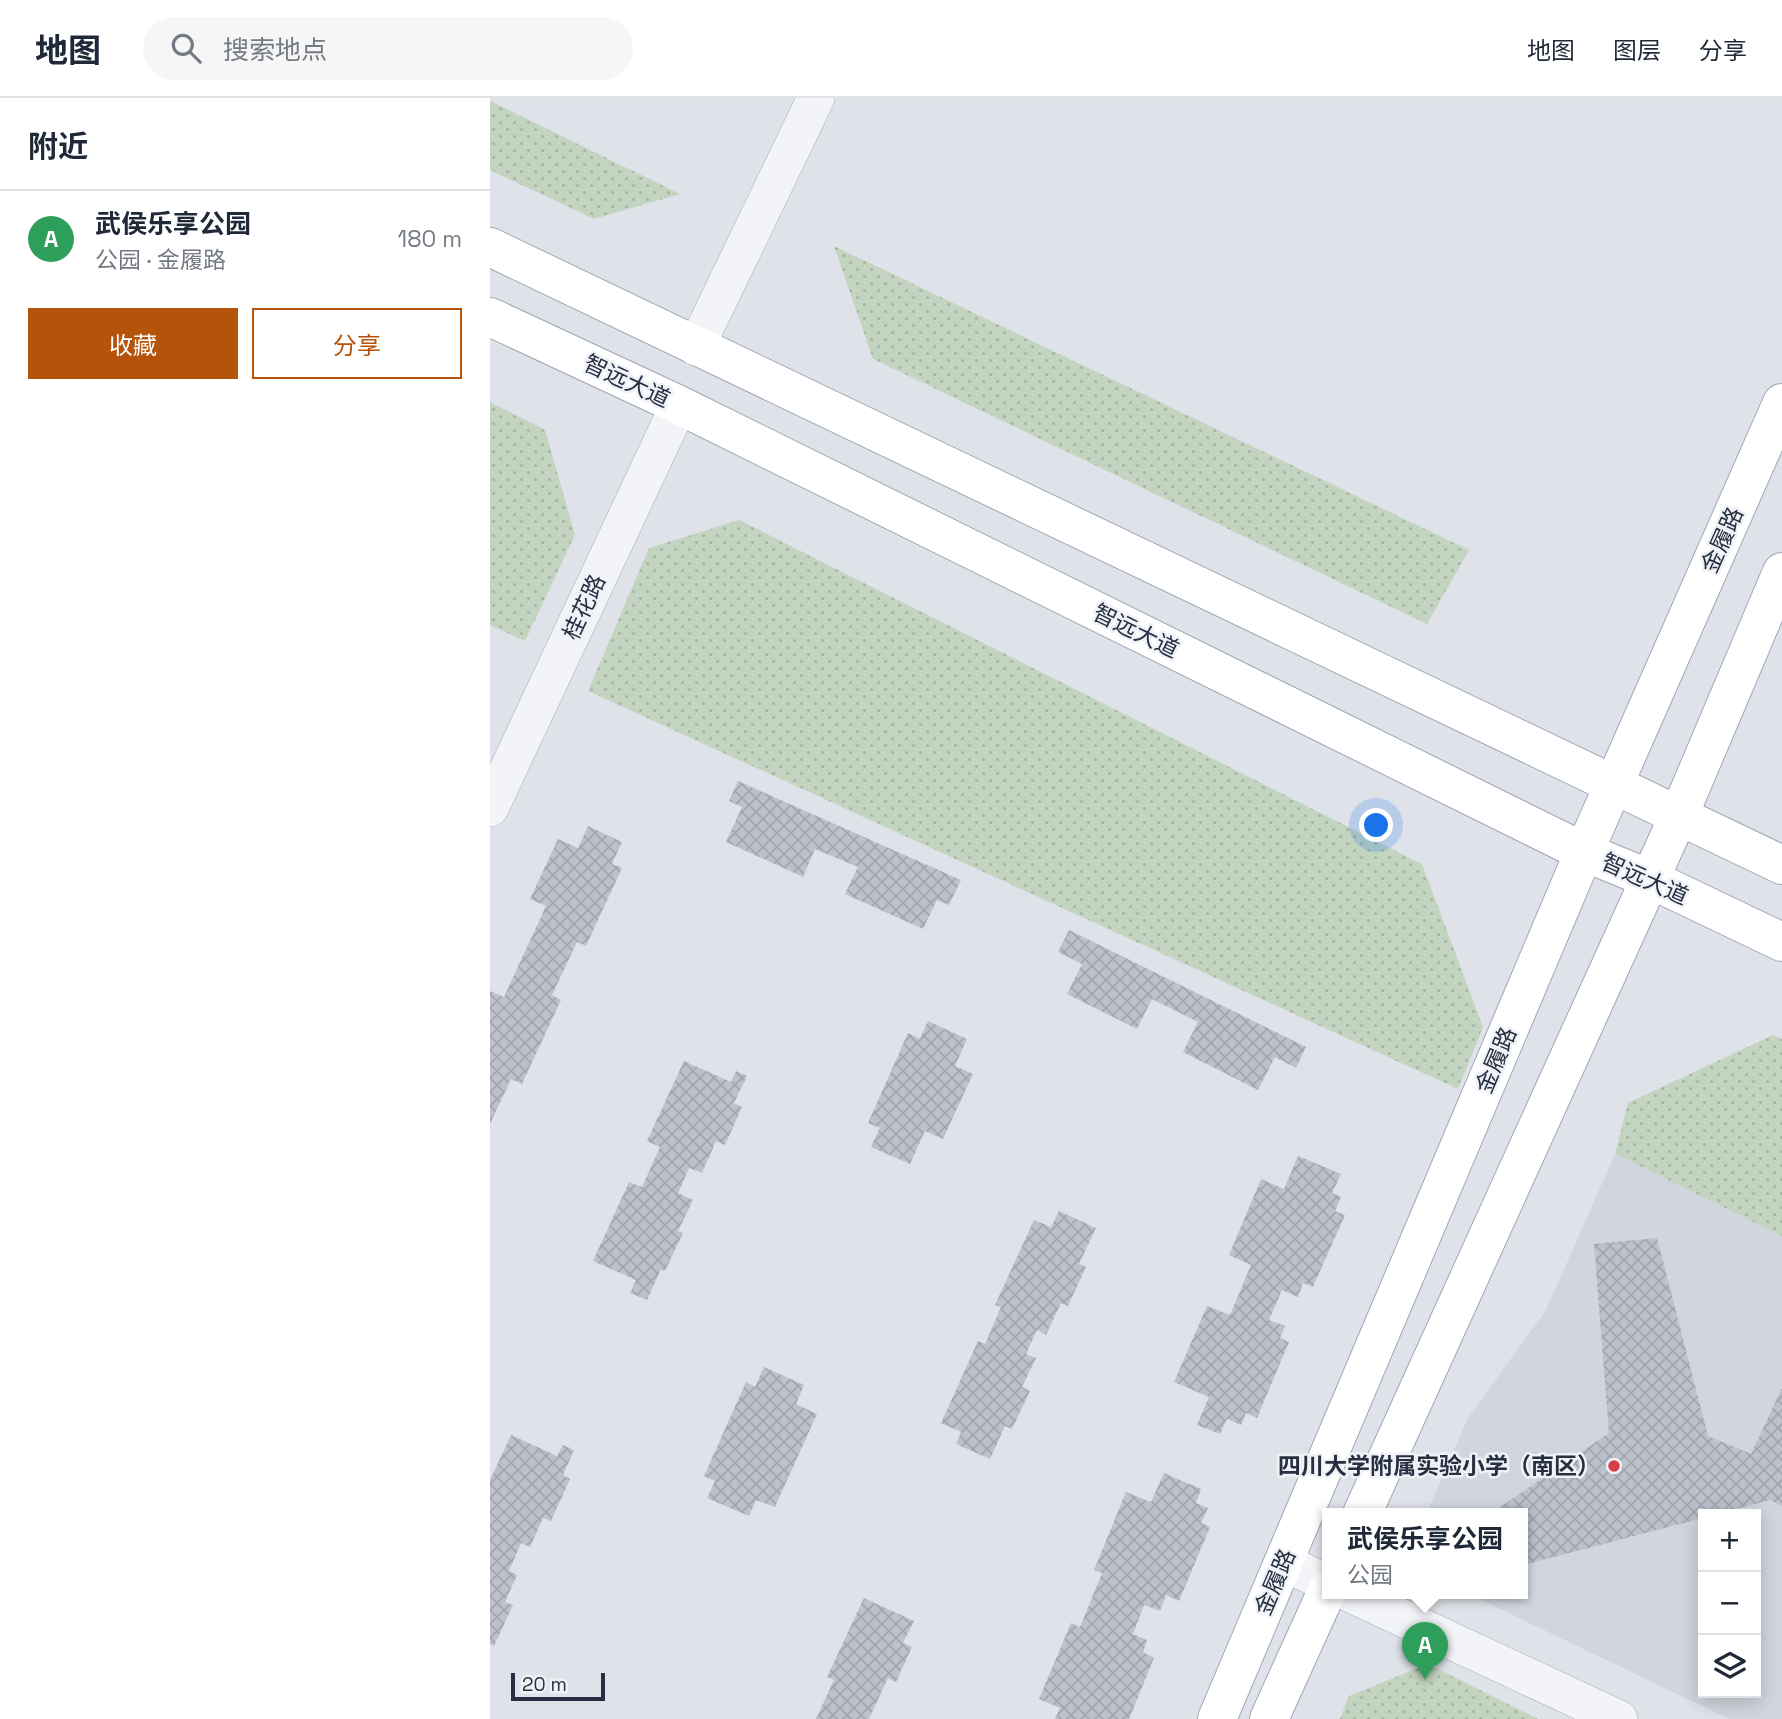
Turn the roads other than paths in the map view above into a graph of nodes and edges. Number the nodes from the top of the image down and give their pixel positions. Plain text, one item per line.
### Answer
1 (816, 98) edge
2 (490, 247) edge
3 (490, 317) edge
4 (696, 347) junction
5 (1782, 403) edge
6 (679, 405) junction
7 (1782, 572) edge
8 (1614, 786) junction
9 (490, 808) edge
10 (1679, 816) junction
11 (1584, 852) junction
12 (1782, 865) edge
13 (1650, 878) junction
14 (1782, 942) edge
15 (1365, 1508) edge
16 (1283, 1562) junction
17 (1322, 1581) edge
18 (1323, 1599) edge
19 (1362, 1599) edge
20 (1216, 1719) edge
21 (1269, 1719) edge
22 (1619, 1719) edge

1 - 4 street
2 - 4 main road
3 - 6 main road, 智远大道
4 - 8 main road
5 - 8 main road, 金履路
6 - 9 street, 桂花路
6 - 11 main road, 智远大道
7 - 10 main road
8 - 10 main road
8 - 11 main road, 金履路
10 - 12 main road
10 - 13 main road
11 - 13 main road, 智远大道
11 - 16 main road, 金履路
13 - 14 main road, 智远大道
13 - 15 main road
16 - 17 street
16 - 20 main road, 金履路
18 - 21 main road
19 - 22 street

